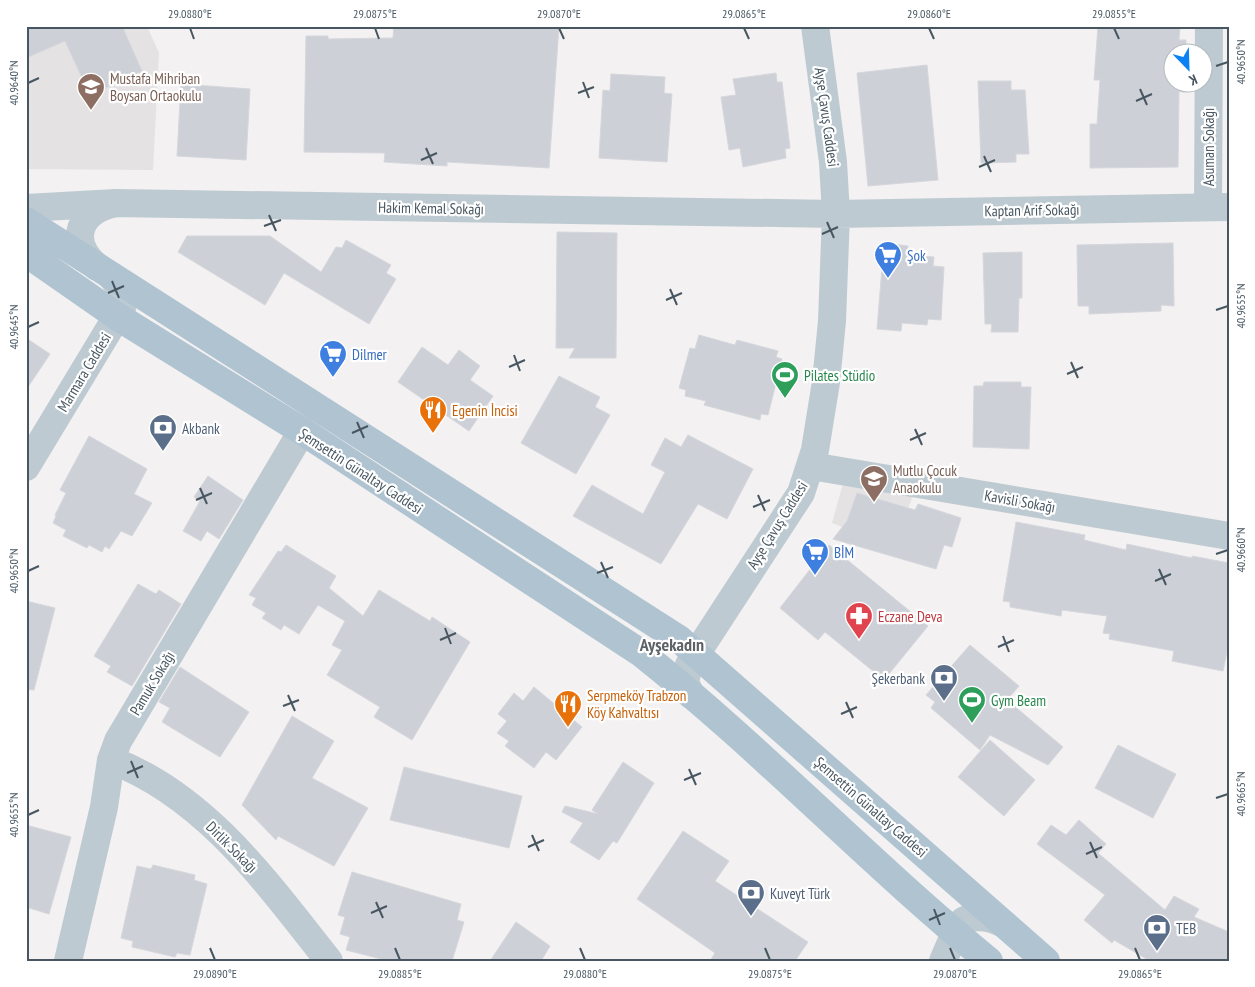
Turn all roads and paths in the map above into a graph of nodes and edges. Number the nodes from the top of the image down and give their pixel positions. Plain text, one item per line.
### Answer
1 (814, 26) edge
2 (1209, 26) edge
3 (116, 203) junction
4 (1218, 207) edge
5 (26, 208) edge
6 (836, 214) junction
7 (26, 221) edge
8 (26, 253) edge
9 (104, 272) junction
10 (118, 317) junction
11 (302, 431) junction
12 (811, 466) junction
13 (26, 467) edge
14 (1229, 536) edge
15 (696, 653) junction
16 (691, 695) junction
17 (111, 760) junction
18 (1004, 924) junction
19 (955, 933) junction
20 (68, 961) edge
21 (329, 961) edge
22 (943, 961) edge
23 (989, 961) edge
24 (1046, 961) edge

1 - 6 street, Ayşe Çavuş Caddesi
2 - 4 street, Asuman Sokağı
3 - 5 street, Hakim Kemal Sokağı
3 - 6 street, Hakim Kemal Sokağı
3 - 9 street
4 - 6 street, Kaptan Arif Sokağı
6 - 12 street, Ayşe Çavuş Caddesi
7 - 9 main road, Şemsettin Günaltay Caddesi
8 - 10 main road, Şemsettin Günaltay Caddesi
9 - 10 street, Marmara Caddesi
9 - 15 main road, Şemsettin Günaltay Caddesi
10 - 11 main road, Şemsettin Günaltay Caddesi
10 - 13 street, Marmara Caddesi
11 - 16 main road, Şemsettin Günaltay Caddesi
11 - 17 street, Pamuk Sokağı
12 - 14 street, Kavisli Sokağı
12 - 15 street, Ayşe Çavuş Caddesi
15 - 16 street
15 - 18 main road, Şemsettin Günaltay Caddesi
16 - 19 main road, Şemsettin Günaltay Caddesi
17 - 20 street, Pamuk Sokağı
17 - 21 street, Dirlik Sokağı
18 - 19 street
18 - 24 main road, Şemsettin Günaltay Caddesi
19 - 22 street
19 - 23 main road, Şemsettin Günaltay Caddesi

